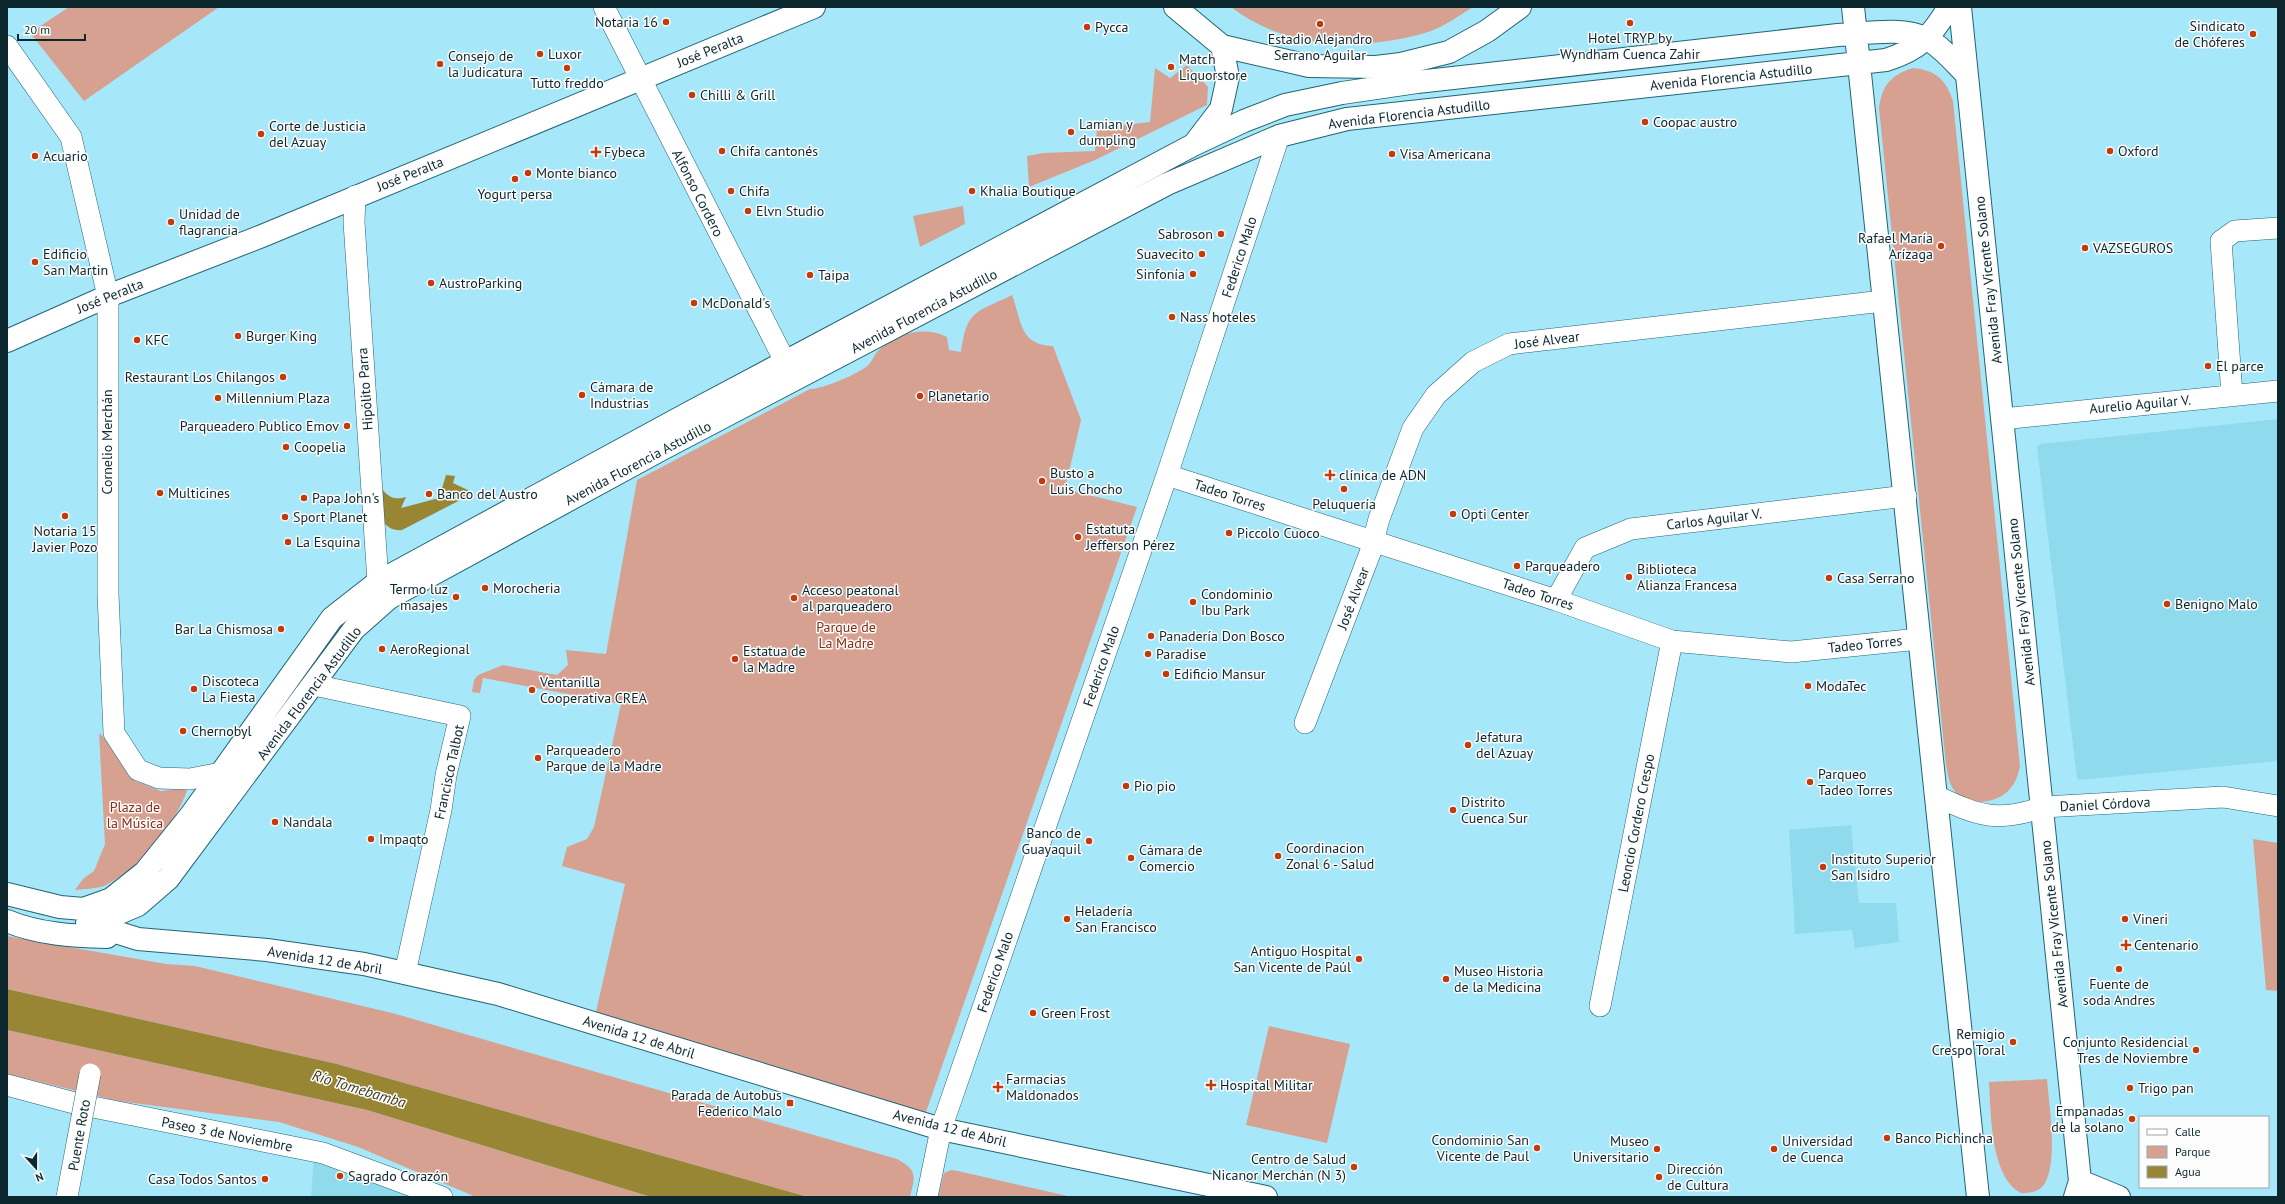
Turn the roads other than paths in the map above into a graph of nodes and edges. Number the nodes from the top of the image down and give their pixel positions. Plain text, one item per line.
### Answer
1 (604, 7) edge
2 (814, 7) edge
3 (1175, 7) edge
4 (1520, 7) edge
5 (1853, 7) edge
6 (1949, 7) edge
7 (1960, 7) edge
8 (1855, 34) junction
9 (1926, 39) junction
10 (7, 46) edge
11 (1222, 46) junction
12 (1401, 64) junction
13 (1859, 64) junction
14 (1966, 74) junction
15 (639, 79) junction
16 (1388, 87) junction
17 (1370, 117) junction
18 (1280, 136) junction
19 (1193, 145) junction
20 (355, 196) junction
21 (2278, 228) edge
22 (108, 296) junction
23 (1883, 301) junction
24 (7, 341) edge
25 (790, 370) junction
26 (2278, 391) edge
27 (2232, 395) junction
28 (2002, 419) junction
29 (1167, 475) junction
30 (1906, 496) junction
31 (1372, 541) junction
32 (378, 582) junction
33 (1556, 600) junction
34 (1919, 639) junction
35 (1672, 641) junction
36 (314, 685) junction
37 (1305, 724) dead end
38 (221, 773) junction
39 (1936, 796) junction
40 (2278, 806) edge
41 (2043, 807) junction
42 (7, 894) edge
43 (7, 909) edge
44 (7, 921) edge
45 (93, 924) junction
46 (138, 939) junction
47 (405, 973) junction
48 (1600, 1006) dead end
49 (90, 1074) dead end
50 (7, 1085) edge
51 (941, 1129) junction
52 (2077, 1189) edge
53 (68, 1197) edge
54 (442, 1197) edge
55 (927, 1197) edge
56 (1266, 1197) edge
57 (1978, 1197) edge
58 (2119, 1197) edge

1 - 15 street, Alfonso Cordero
2 - 15 main road, José Peralta
3 - 11 main road
4 - 12 main road
5 - 8 main road
6 - 9 main road, Avenida Florencia Astudillo
7 - 14 main road, Avenida Fray Vicente Solano
8 - 9 main road, Avenida Florencia Astudillo
8 - 13 main road
8 - 16 main road, Avenida Florencia Astudillo
9 - 13 main road, Avenida Florencia Astudillo
9 - 14 main road, Avenida Florencia Astudillo
10 - 22 street, Cornelio Merchán
11 - 12 main road
11 - 19 main road
12 - 16 main road
13 - 17 main road, Avenida Florencia Astudillo
13 - 23 main road
14 - 28 main road, Avenida Fray Vicente Solano
15 - 20 main road, José Peralta
15 - 25 street, Alfonso Cordero
16 - 17 main road
16 - 19 main road, Avenida Florencia Astudillo
17 - 18 main road, Avenida Florencia Astudillo
18 - 25 main road, Avenida Florencia Astudillo
18 - 29 street, Federico Malo
19 - 25 main road, Avenida Florencia Astudillo
20 - 22 main road, José Peralta
20 - 32 street, Hipólito Parra
21 - 27 street
22 - 24 main road, José Peralta
22 - 38 street, Cornelio Merchán
23 - 30 main road
23 - 31 street, José Alvear
25 - 32 main road, Avenida Florencia Astudillo
25 - 36 main road, Avenida Florencia Astudillo
26 - 27 street, Aurelio Aguilar V.
27 - 28 street, Aurelio Aguilar V.
28 - 41 main road, Avenida Fray Vicente Solano
29 - 31 street, Tadeo Torres
29 - 51 street, Federico Malo
30 - 33 street, Carlos Aguilar V.
30 - 34 main road
31 - 33 street, Tadeo Torres
31 - 37 street, José Alvear
32 - 38 main road, Avenida Florencia Astudillo
33 - 35 street, Tadeo Torres
34 - 35 street, Tadeo Torres
34 - 39 main road
35 - 48 street, Leoncio Cordero Crespo
36 - 45 main road, Avenida Florencia Astudillo
36 - 47 street, Francisco Talbot
38 - 42 main road, Avenida Florencia Astudillo
39 - 41 street, Daniel Córdova
39 - 57 main road
40 - 41 street, Daniel Córdova
41 - 52 main road, Avenida Fray Vicente Solano
43 - 45 main road, Avenida 12 de Abril
44 - 46 main road
45 - 46 main road, Avenida 12 de Abril
46 - 47 main road, Avenida 12 de Abril
47 - 51 main road, Avenida 12 de Abril
49 - 53 street, Puente Roto, bridge
50 - 54 street, Paseo 3 de Noviembre
51 - 55 street, Federico Malo
51 - 56 main road, Avenida 12 de Abril
52 - 58 main road

